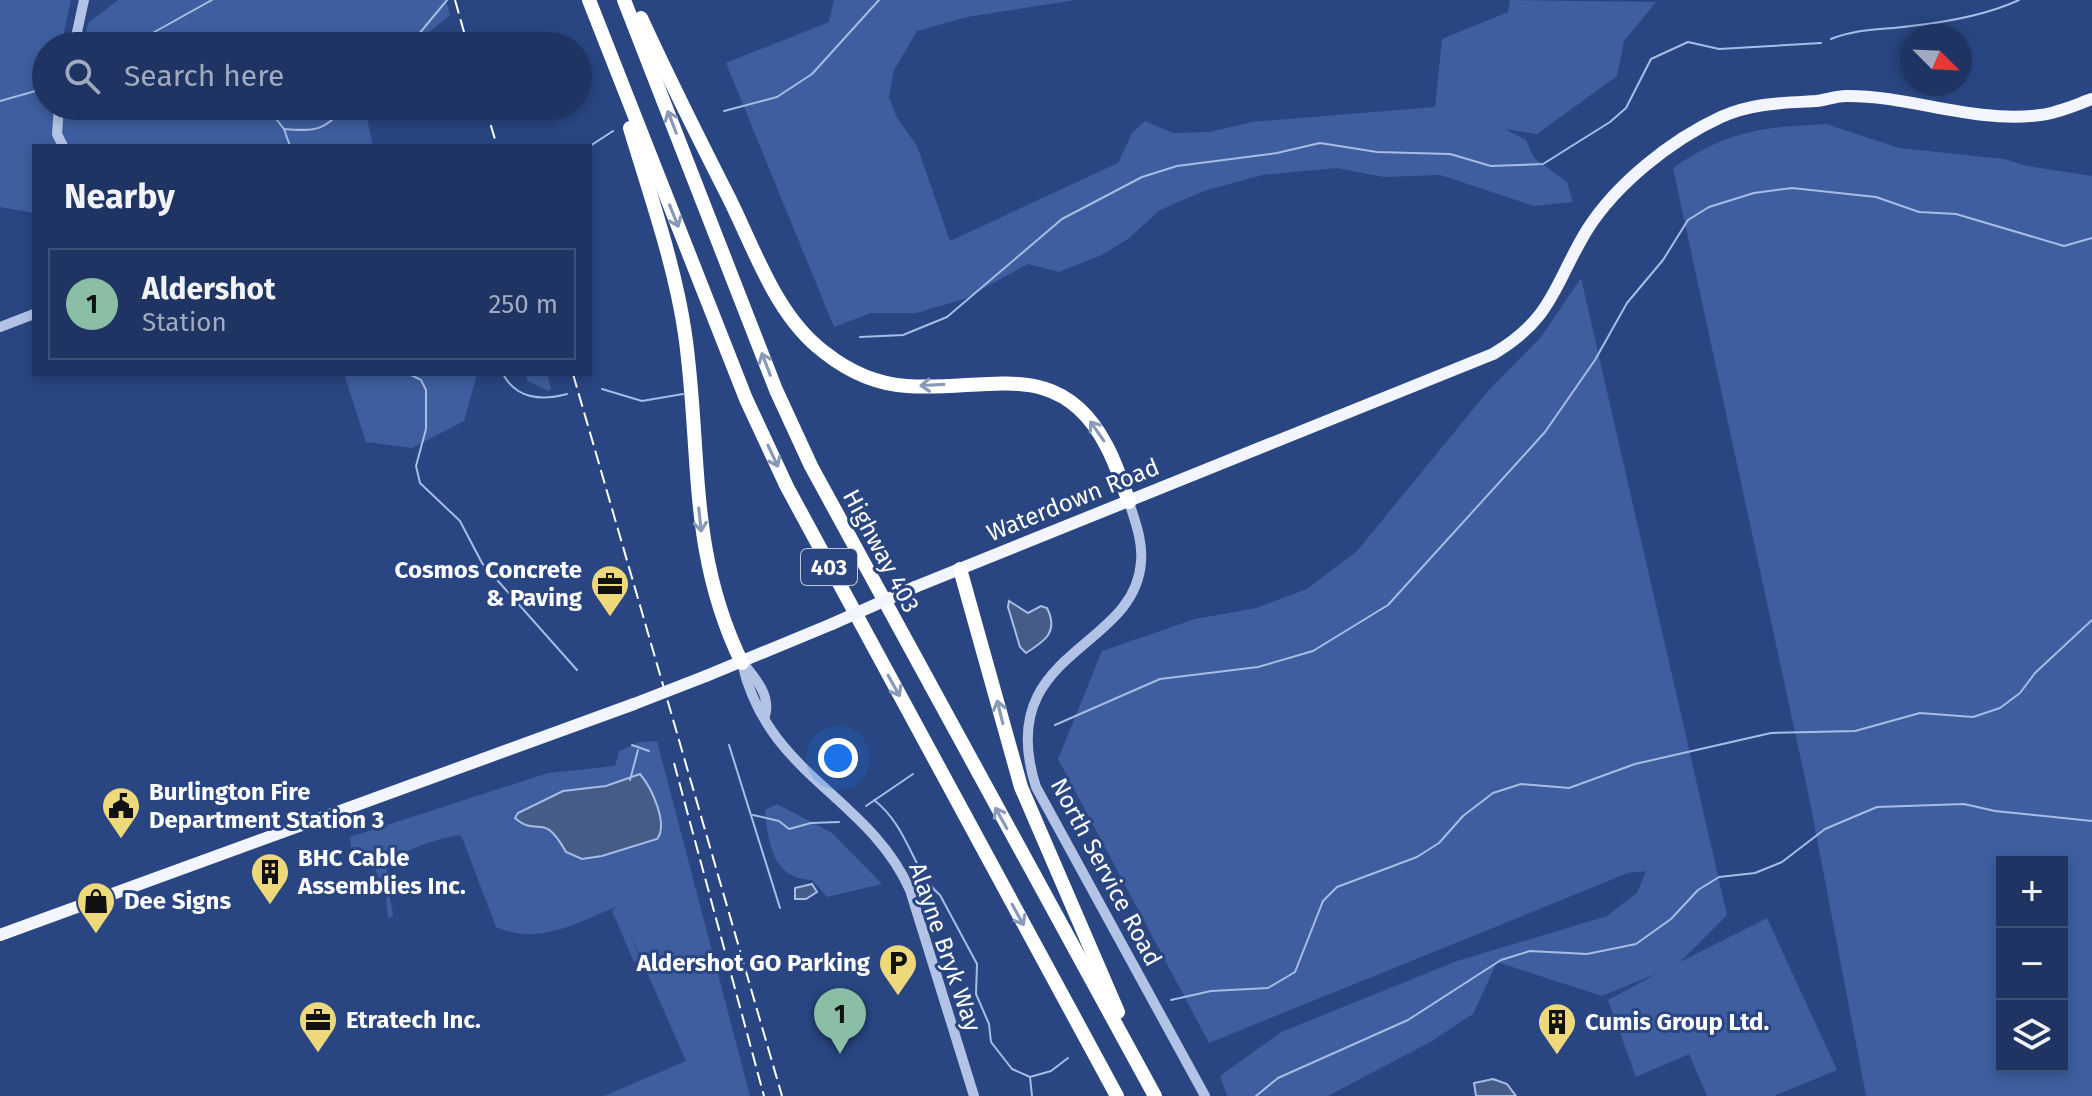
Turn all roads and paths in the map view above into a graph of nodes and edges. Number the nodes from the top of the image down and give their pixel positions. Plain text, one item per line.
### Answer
1 (84, 0) edge
2 (624, 0) edge
3 (632, 0) edge
4 (592, 6) edge
5 (77, 32) edge
6 (2092, 99) edge
7 (58, 120) edge
8 (62, 144) edge
9 (32, 315) edge
10 (0, 327) edge
11 (1129, 502) junction
12 (960, 569) junction
13 (742, 663) junction
14 (0, 935) edge
15 (1151, 1089) edge
16 (974, 1096) edge
17 (1117, 1096) edge
18 (1205, 1096) edge

1 - 5 street
15 -> 2 highway, Highway 403 / 403
11 -> 3 highway
4 -> 13 highway
4 -> 17 highway, 403
6 - 11 main road, Waterdown Road
7 - 8 street
9 - 10 street
11 - 12 main road, Waterdown Road
11 - 18 street, North Service Road
12 - 13 main road, Waterdown Road, bridge
15 -> 12 highway
13 - 14 main road, Waterdown Road, bridge
13 - 16 street, Alayne Bryk Way

